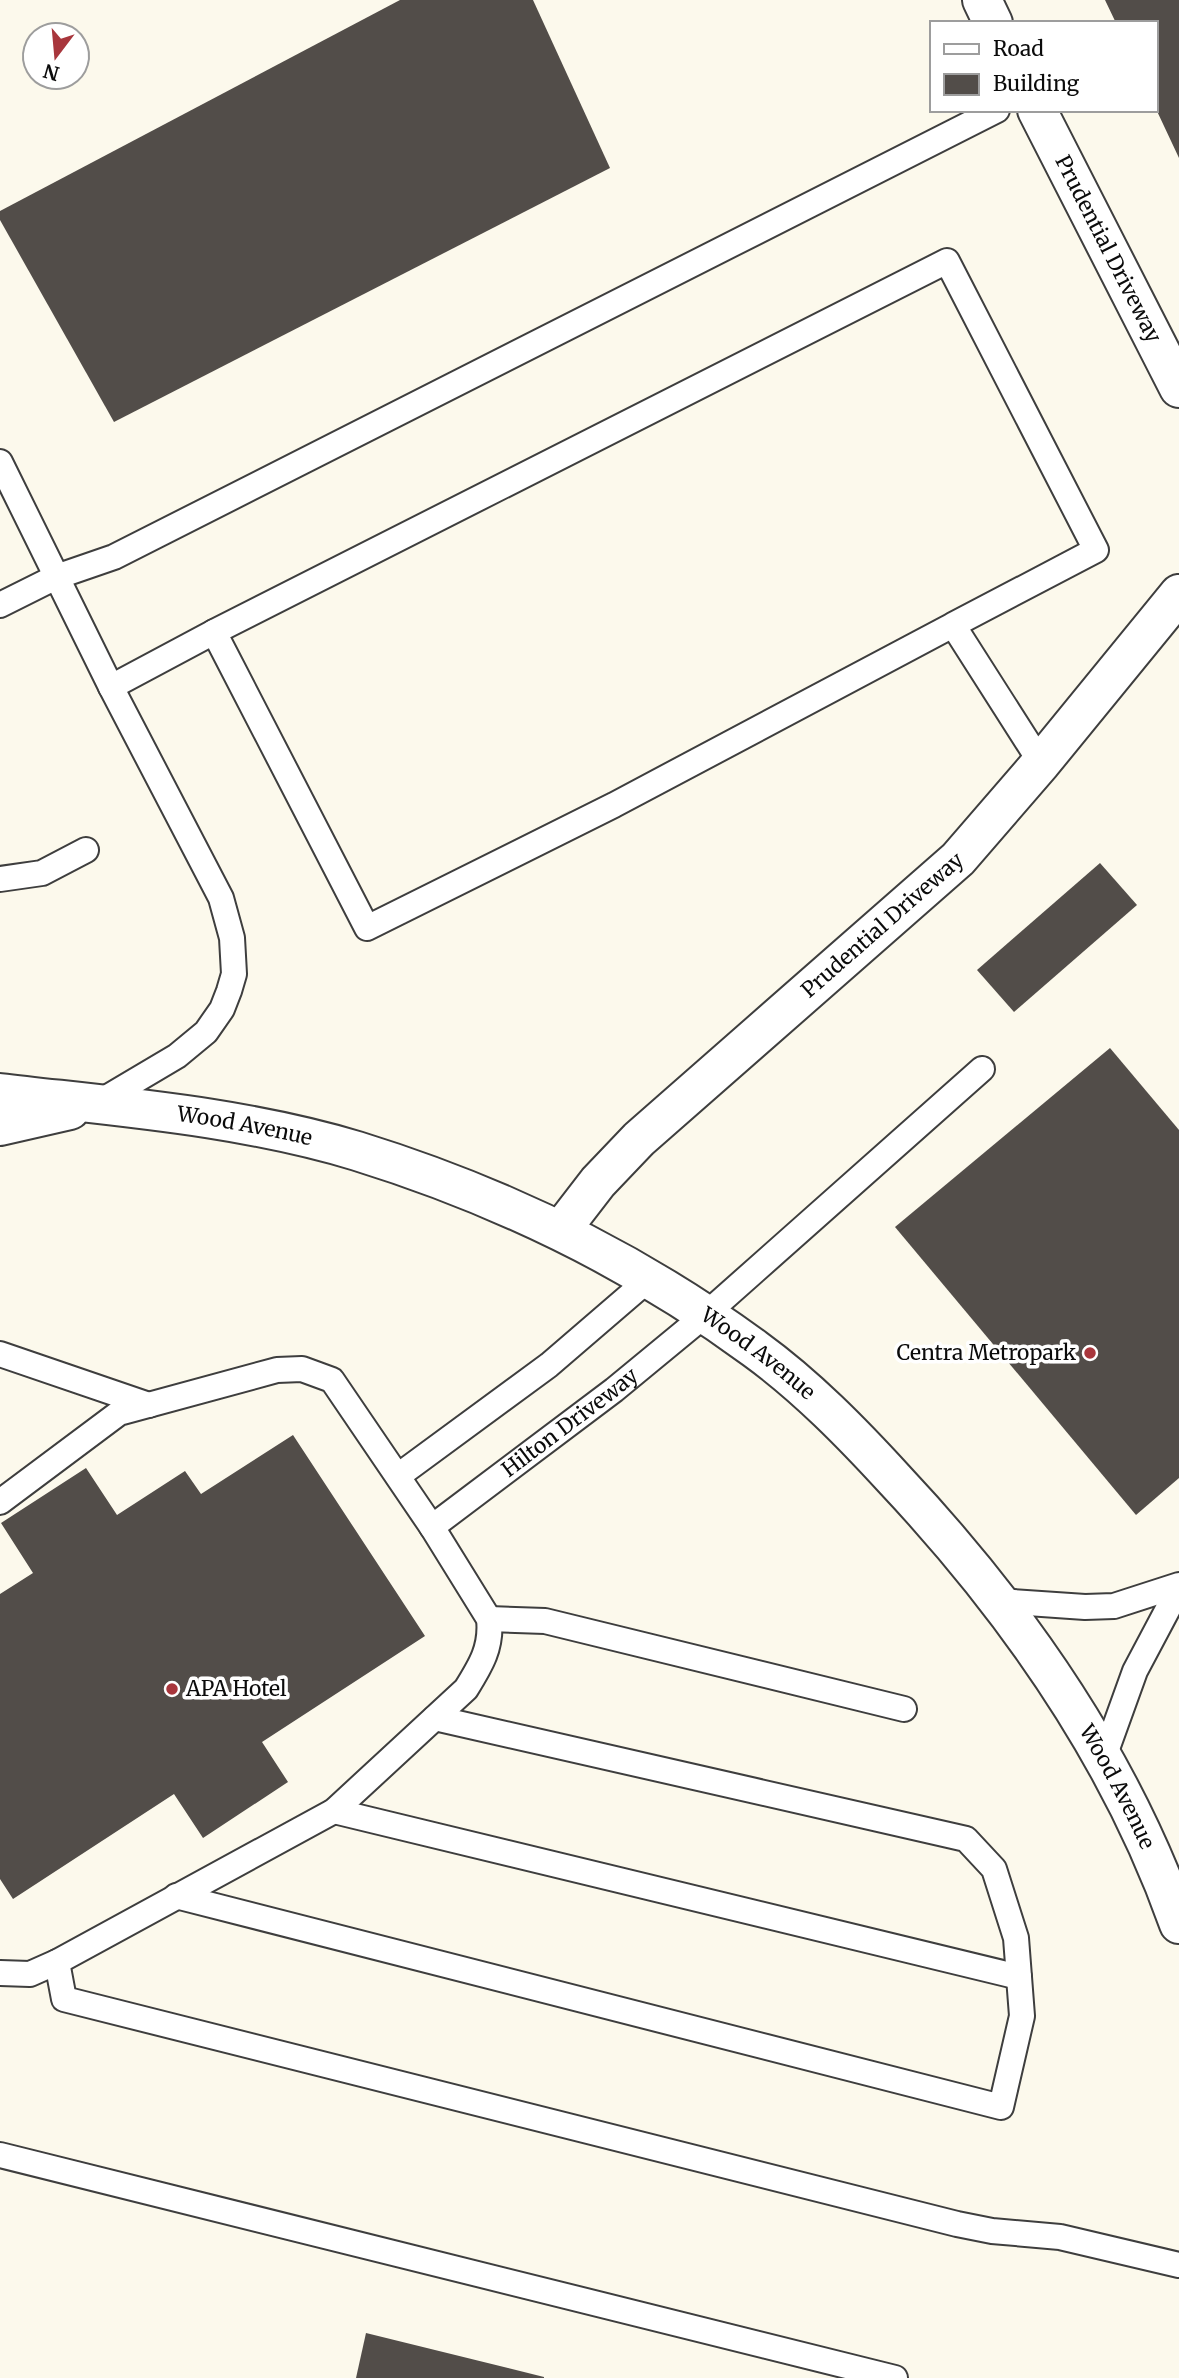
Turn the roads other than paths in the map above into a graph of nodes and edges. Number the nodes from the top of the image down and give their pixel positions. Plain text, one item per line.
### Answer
1 (982, 0) edge
2 (992, 21) edge
3 (993, 112) edge
4 (1038, 112) edge
5 (1179, 388) edge
6 (0, 462) edge
7 (57, 577) junction
8 (1179, 594) edge
9 (0, 605) edge
10 (953, 625) junction
11 (214, 632) junction
12 (110, 687) junction
13 (1041, 763) junction
14 (86, 850) dead end
15 (0, 879) edge
16 (982, 1069) dead end
17 (0, 1093) edge
18 (96, 1104) junction
19 (0, 1126) edge
20 (561, 1230) junction
21 (649, 1279) junction
22 (705, 1315) junction
23 (0, 1354) edge
24 (149, 1405) junction
25 (398, 1476) junction
26 (3, 1497) edge
27 (432, 1527) junction
28 (1179, 1587) edge
29 (999, 1601) junction
30 (489, 1619) junction
31 (904, 1709) dead end
32 (435, 1718) junction
33 (1104, 1758) junction
34 (334, 1811) junction
35 (176, 1896) junction
36 (1179, 1924) edge
37 (57, 1962) junction
38 (1, 1974) edge
39 (1019, 1977) junction
40 (0, 2155) edge
41 (1179, 2265) edge
42 (843, 2372) edge
43 (895, 2378) edge

1 - 2 street
3 - 7 lane
4 - 5 street, Prudential Driveway
6 - 7 lane
7 - 9 lane
7 - 12 lane
8 - 13 street, Prudential Driveway
10 - 11 lane
10 - 11 lane
10 - 13 lane
11 - 12 lane
12 - 18 lane
13 - 20 street, Prudential Driveway
14 - 15 lane
16 - 22 lane, Hilton Driveway
17 - 18 street, Wood Avenue
18 - 19 street, Wood Avenue
18 - 20 street, Wood Avenue
20 - 21 street, Wood Avenue
21 - 22 street, Wood Avenue
21 - 25 lane
22 - 27 lane, Hilton Driveway
22 - 29 street, Wood Avenue
23 - 24 lane
24 - 25 lane
24 - 26 lane
25 - 27 lane
27 - 30 lane
28 - 29 lane
28 - 33 lane
29 - 33 street, Wood Avenue
30 - 31 lane
30 - 32 lane
32 - 34 lane
32 - 39 lane
33 - 36 street, Wood Avenue
34 - 35 lane
34 - 39 lane
35 - 37 lane
35 - 39 lane
37 - 38 lane
37 - 41 lane
40 - 42 lane
42 - 43 lane

